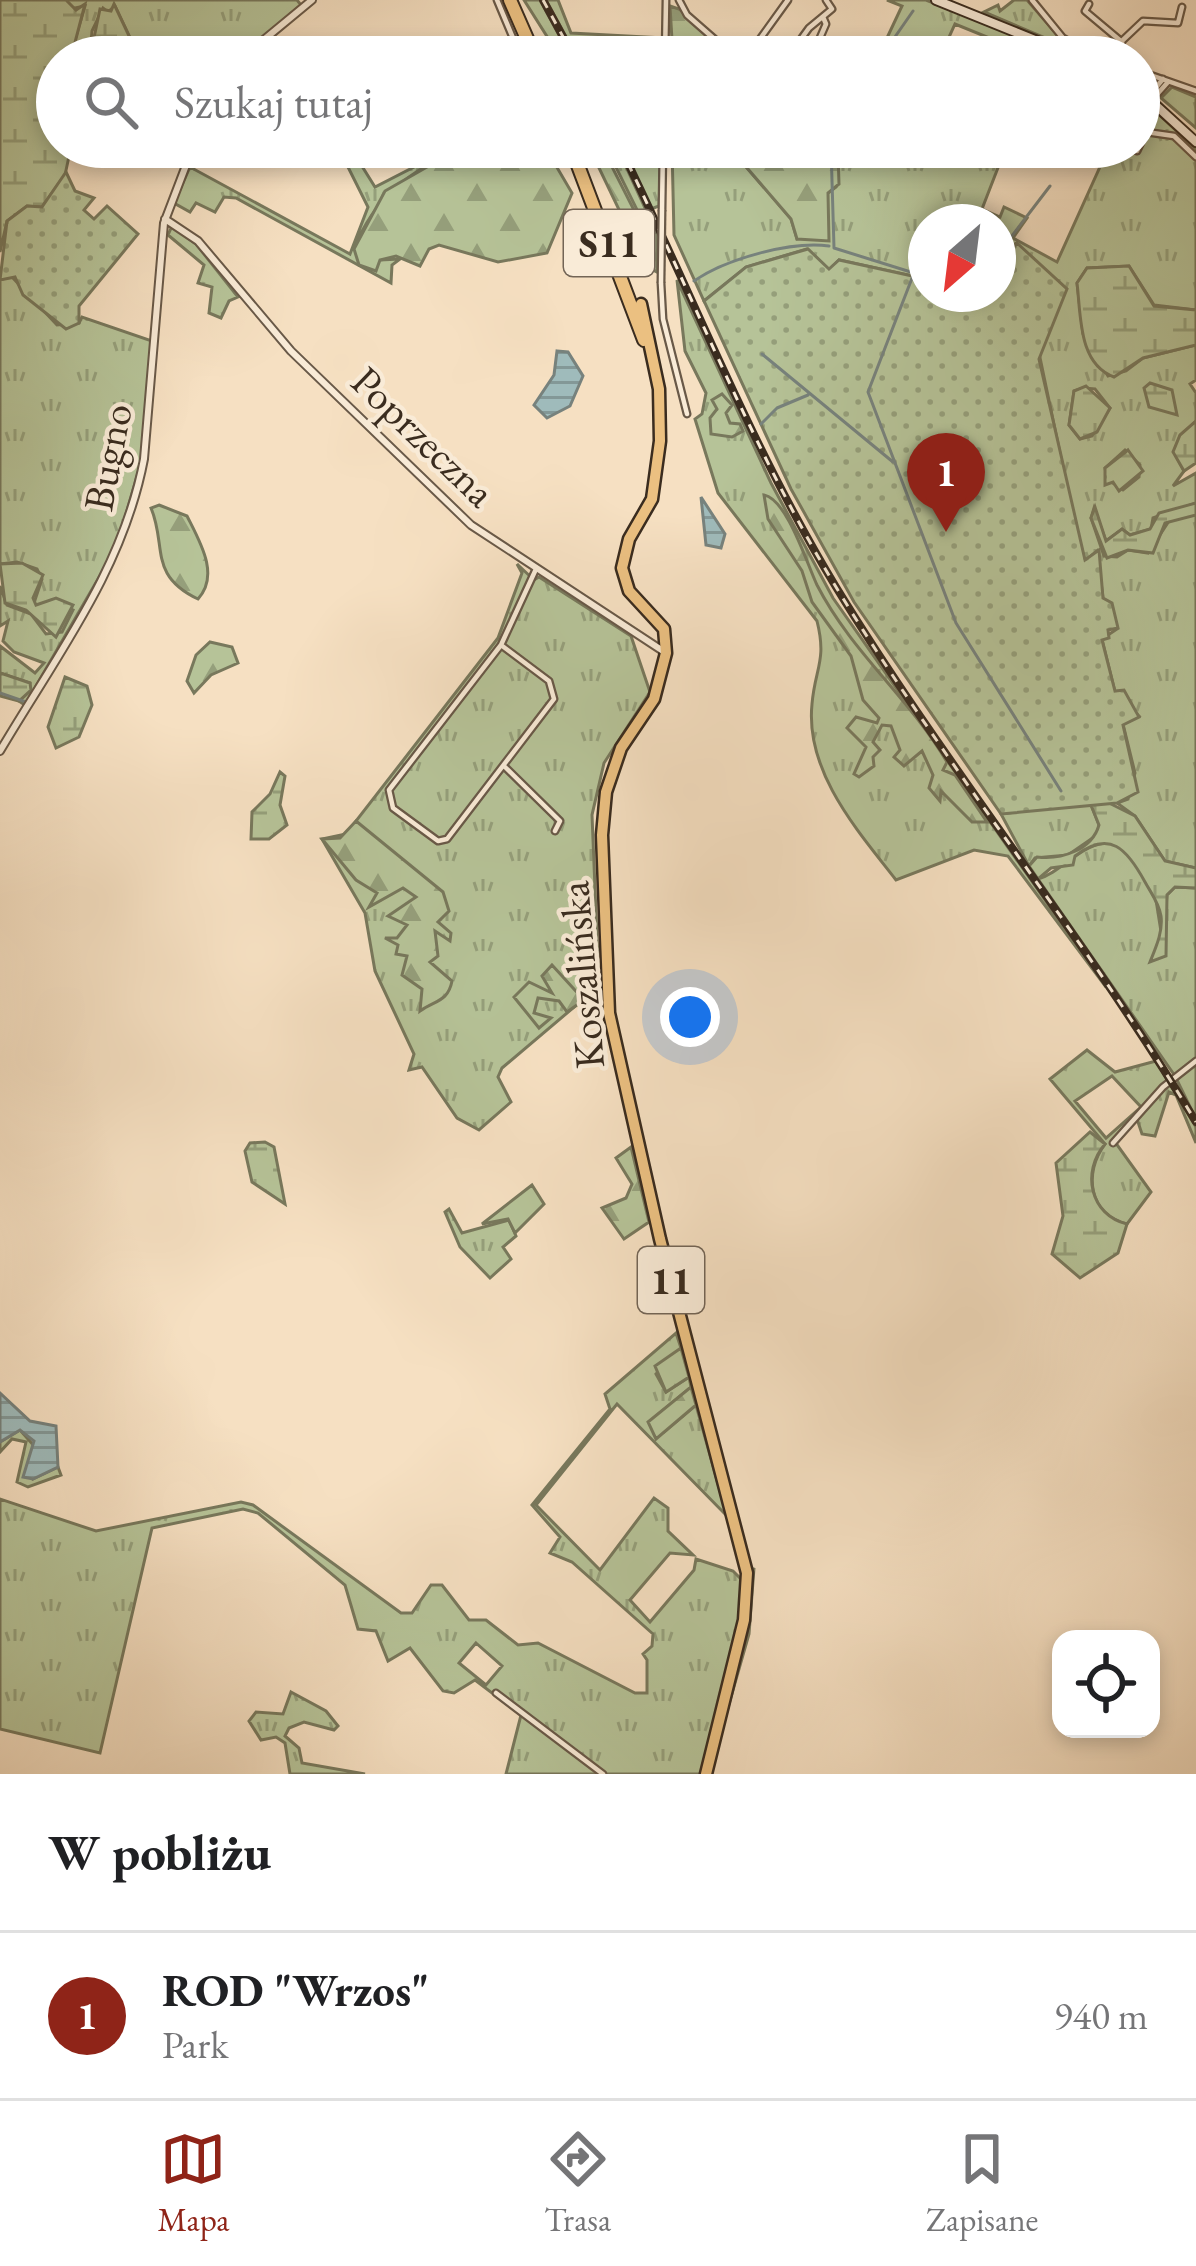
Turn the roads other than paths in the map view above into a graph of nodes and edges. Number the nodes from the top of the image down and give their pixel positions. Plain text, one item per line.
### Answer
1 (312, 0) edge
2 (496, 0) edge
3 (514, 0) edge
4 (666, 0) edge
5 (679, 0) edge
6 (788, 0) edge
7 (826, 0) edge
8 (936, 0) edge
9 (1032, 0) edge
10 (1089, 4) dead end
11 (1182, 7) dead end
12 (823, 17) junction
13 (268, 36) edge
14 (512, 36) edge
15 (530, 36) edge
16 (665, 36) edge
17 (711, 36) edge
18 (762, 36) edge
19 (804, 36) edge
20 (819, 36) edge
21 (1025, 36) edge
22 (1062, 36) edge
23 (1116, 36) edge
24 (1129, 36) edge
25 (1160, 78) edge
26 (1166, 80) junction
27 (1160, 87) edge
28 (1196, 91) edge
29 (1160, 108) edge
30 (1160, 134) edge
31 (1196, 142) edge
32 (1196, 157) edge
33 (186, 168) edge
34 (583, 168) edge
35 (584, 168) edge
36 (663, 168) edge
37 (165, 219) junction
38 (640, 304) joint
39 (644, 340) junction
40 (687, 414) dead end
41 (536, 569) junction
42 (501, 645) junction
43 (666, 653) junction
44 (0, 751) edge
45 (503, 766) junction
46 (555, 831) dead end
47 (1196, 1061) edge
48 (1113, 1143) dead end
49 (496, 1693) dead end
50 (603, 1774) edge
51 (706, 1774) edge

1 - 13 street
2 - 14 street
3 - 15 highway
4 - 16 street
5 - 17 street
6 - 18 street
7 - 12 street
8 - 21 main road
9 - 22 street
10 - 23 street
11 - 24 street
12 - 19 street
12 - 20 street
25 - 26 street
26 - 27 street
26 - 28 street
29 - 31 main road
30 - 32 street
33 - 37 street, Bugno
34 - 39 highway, S11
35 - 38 highway, S11
36 - 40 street, bridge
37 - 41 street, Poprzeczna
37 - 44 street, Bugno
38 - 39 highway
39 - 43 highway
41 - 42 street
41 - 43 street, Poprzeczna
42 - 45 street
42 - 45 street
43 - 51 highway, Koszalińska / 11
45 - 46 street
47 - 48 street
49 - 50 street

